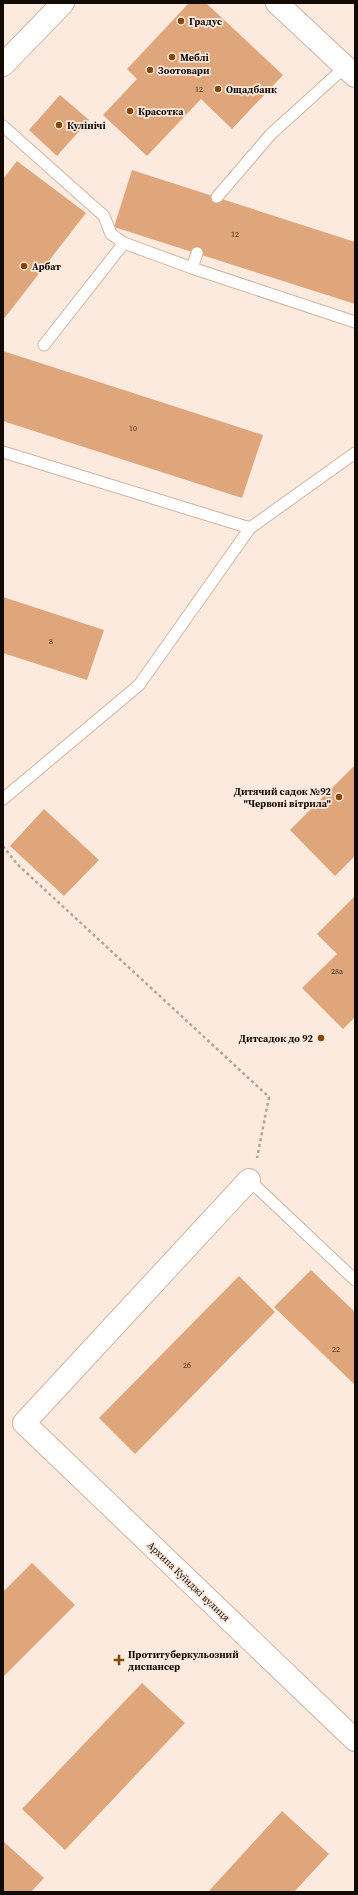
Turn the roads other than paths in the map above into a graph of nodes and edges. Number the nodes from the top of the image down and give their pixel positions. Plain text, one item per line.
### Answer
1 (63, 3) edge
2 (276, 3) edge
3 (5, 59) edge
4 (350, 72) edge
5 (3, 126) edge
6 (216, 197) dead end
7 (124, 243) junction
8 (197, 253) dead end
9 (192, 268) junction
10 (355, 322) edge
11 (44, 345) dead end
12 (3, 452) edge
13 (355, 453) edge
14 (250, 528) junction
15 (3, 799) edge
16 (249, 1180) joint
17 (355, 1280) edge
18 (355, 1740) edge

1 - 3 street
2 - 4 street
4 - 6 lane
5 - 7 lane
7 - 9 lane
7 - 11 lane
8 - 9 lane
9 - 10 lane
12 - 14 lane
13 - 14 lane
14 - 15 lane
16 - 17 lane
16 - 18 street, Архипа Куїнджі вулиця

